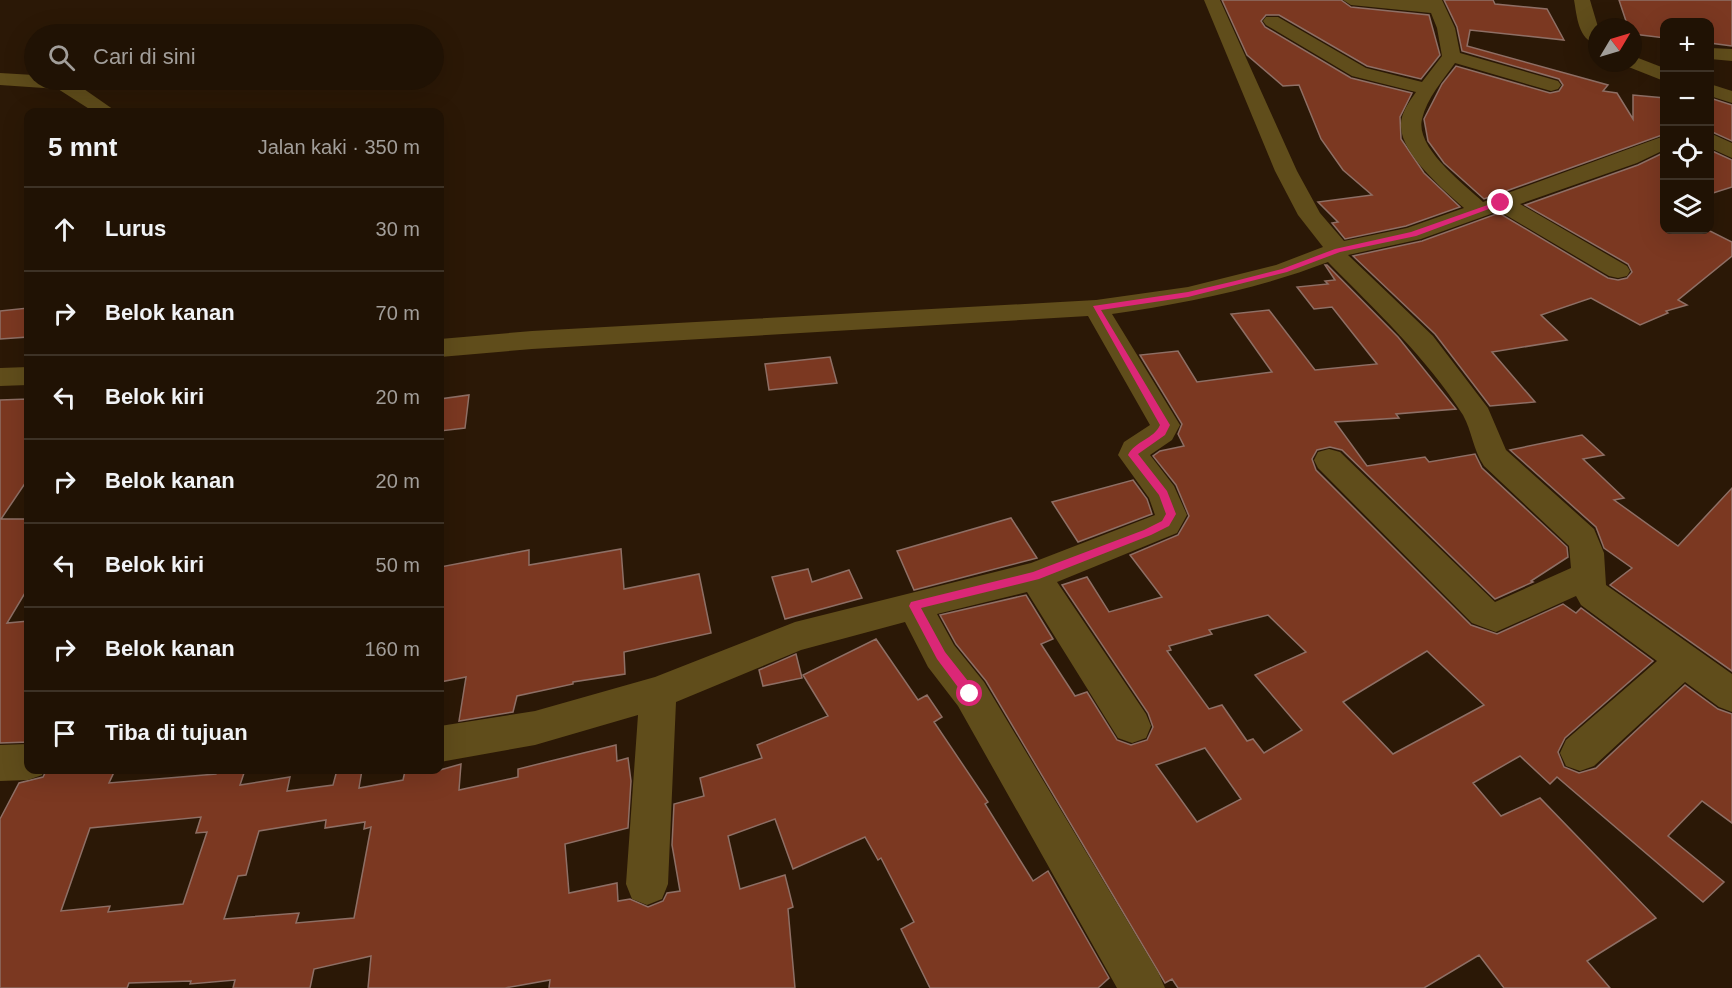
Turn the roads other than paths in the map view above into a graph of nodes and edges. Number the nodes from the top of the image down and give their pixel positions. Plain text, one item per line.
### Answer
1 (1212, 0) edge
2 (1351, 0) edge
3 (1582, 0) edge
4 (1435, 4) edge
5 (1272, 21) dead end
6 (1588, 24) edge
7 (1714, 54) edge
8 (1732, 55) edge
9 (1451, 56) junction
10 (1660, 58) edge
11 (1642, 63) edge
12 (1642, 66) edge
13 (1660, 73) edge
14 (0, 79) edge
15 (24, 81) edge
16 (1551, 85) dead end
17 (1427, 89) junction
18 (74, 90) edge
19 (1714, 91) edge
20 (1732, 97) edge
21 (101, 108) edge
22 (1732, 127) edge
23 (1714, 129) edge
24 (1714, 141) edge
25 (1660, 144) edge
26 (1732, 152) edge
27 (1491, 207) junction
28 (1335, 252) junction
29 (1618, 271) dead end
30 (1096, 308) junction
31 (444, 348) edge
32 (24, 376) edge
33 (0, 377) edge
34 (1329, 460) dead end
35 (1035, 576) junction
36 (1587, 576) junction
37 (914, 606) junction
38 (1682, 661) junction
39 (658, 692) junction
40 (1732, 695) edge
41 (1132, 726) dead end
42 (444, 743) edge
43 (1580, 753) dead end
44 (0, 762) edge
45 (24, 762) edge
46 (647, 884) dead end
47 (1142, 988) edge

1 - 28 street
2 - 4 street
3 - 6 street
4 - 9 street
5 - 17 street
7 - 8 street
9 - 16 street
9 - 17 street
10 - 11 street
12 - 13 street
14 - 15 street
17 - 27 street
18 - 21 street
19 - 20 street
22 - 23 street
24 - 26 street
25 - 27 street
27 - 28 street
27 - 29 street
28 - 30 street
28 - 36 street
30 - 31 street
30 - 35 street
32 - 33 street
34 - 36 street
35 - 37 street
35 - 41 street
36 - 38 street
37 - 39 street
37 - 47 street
38 - 40 street
38 - 43 street
39 - 42 street
39 - 46 street
44 - 45 street

